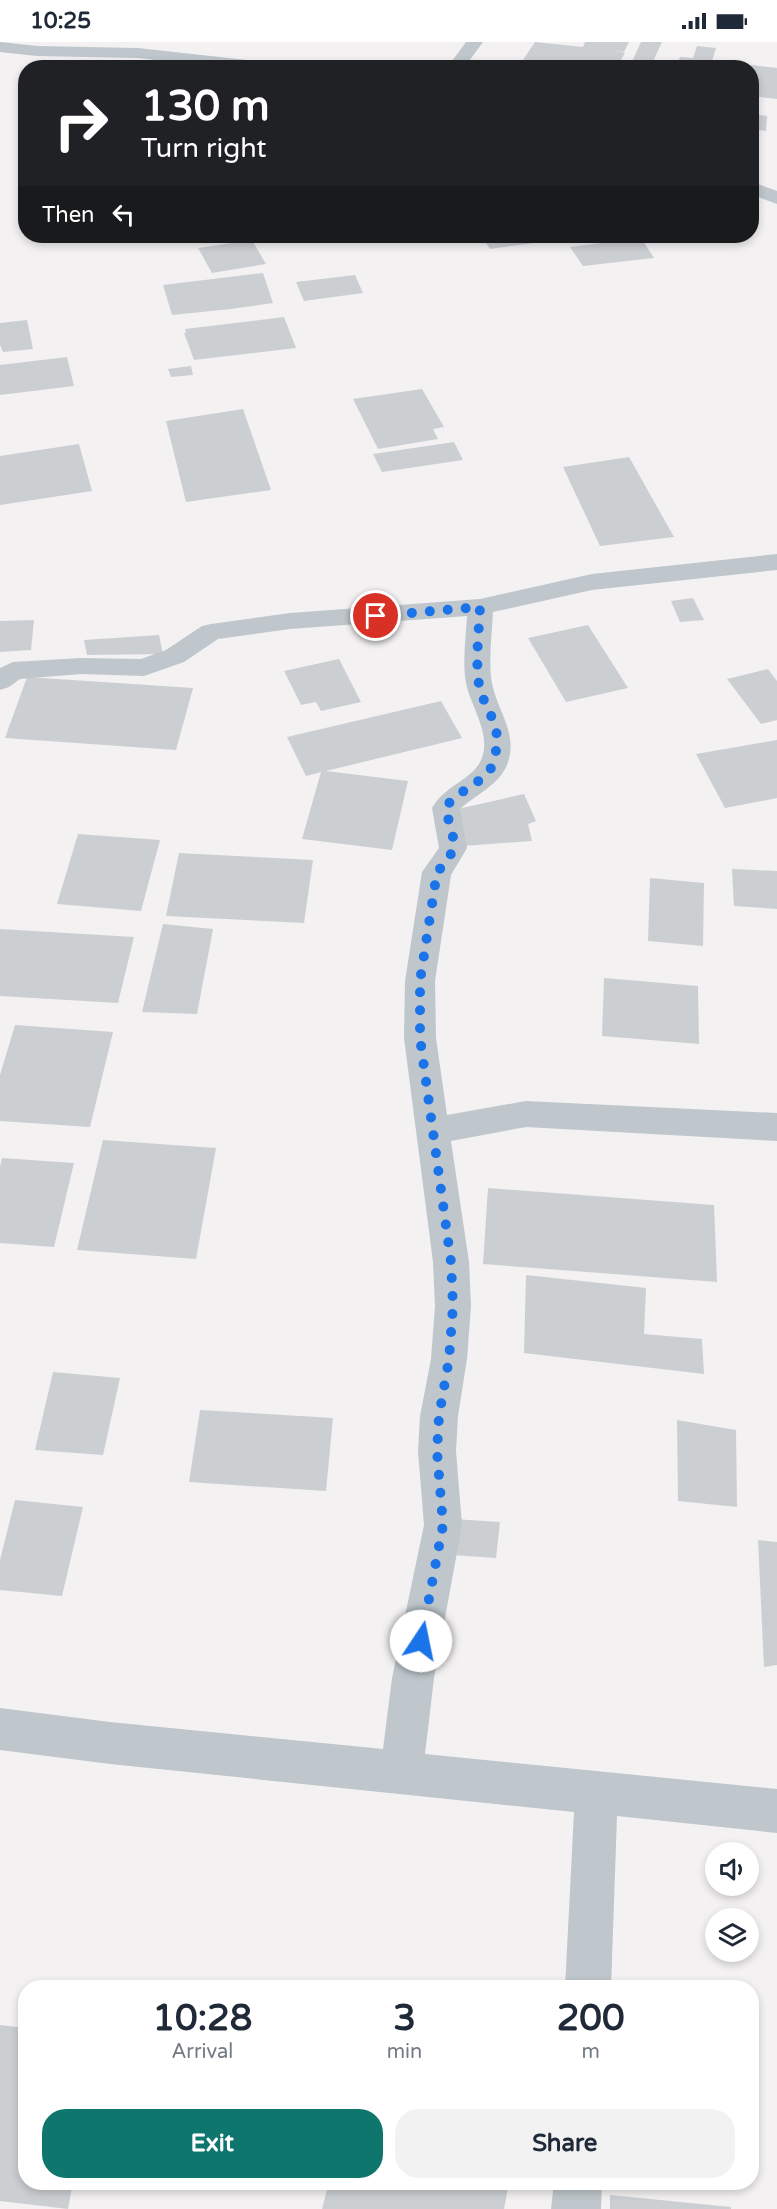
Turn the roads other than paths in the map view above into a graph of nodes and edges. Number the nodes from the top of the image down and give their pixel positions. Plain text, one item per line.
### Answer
1 (475, 42) edge
2 (39, 46) edge
3 (0, 47) edge
4 (201, 60) edge
5 (461, 60) edge
6 (759, 191) edge
7 (777, 198) edge
8 (777, 562) edge
9 (480, 607) junction
10 (0, 681) edge
11 (777, 1127) edge
12 (434, 1131) junction
13 (0, 1729) edge
14 (401, 1772) junction
15 (596, 1792) junction
16 (777, 1810) edge
17 (588, 1980) edge
18 (577, 2190) edge
19 (576, 2209) edge

1 - 5 street
2 - 3 street
2 - 4 street
6 - 7 street
8 - 9 street
9 - 10 street
9 - 12 street
11 - 12 street
12 - 14 street
13 - 14 street
14 - 15 street
15 - 16 street
15 - 17 street
18 - 19 street

